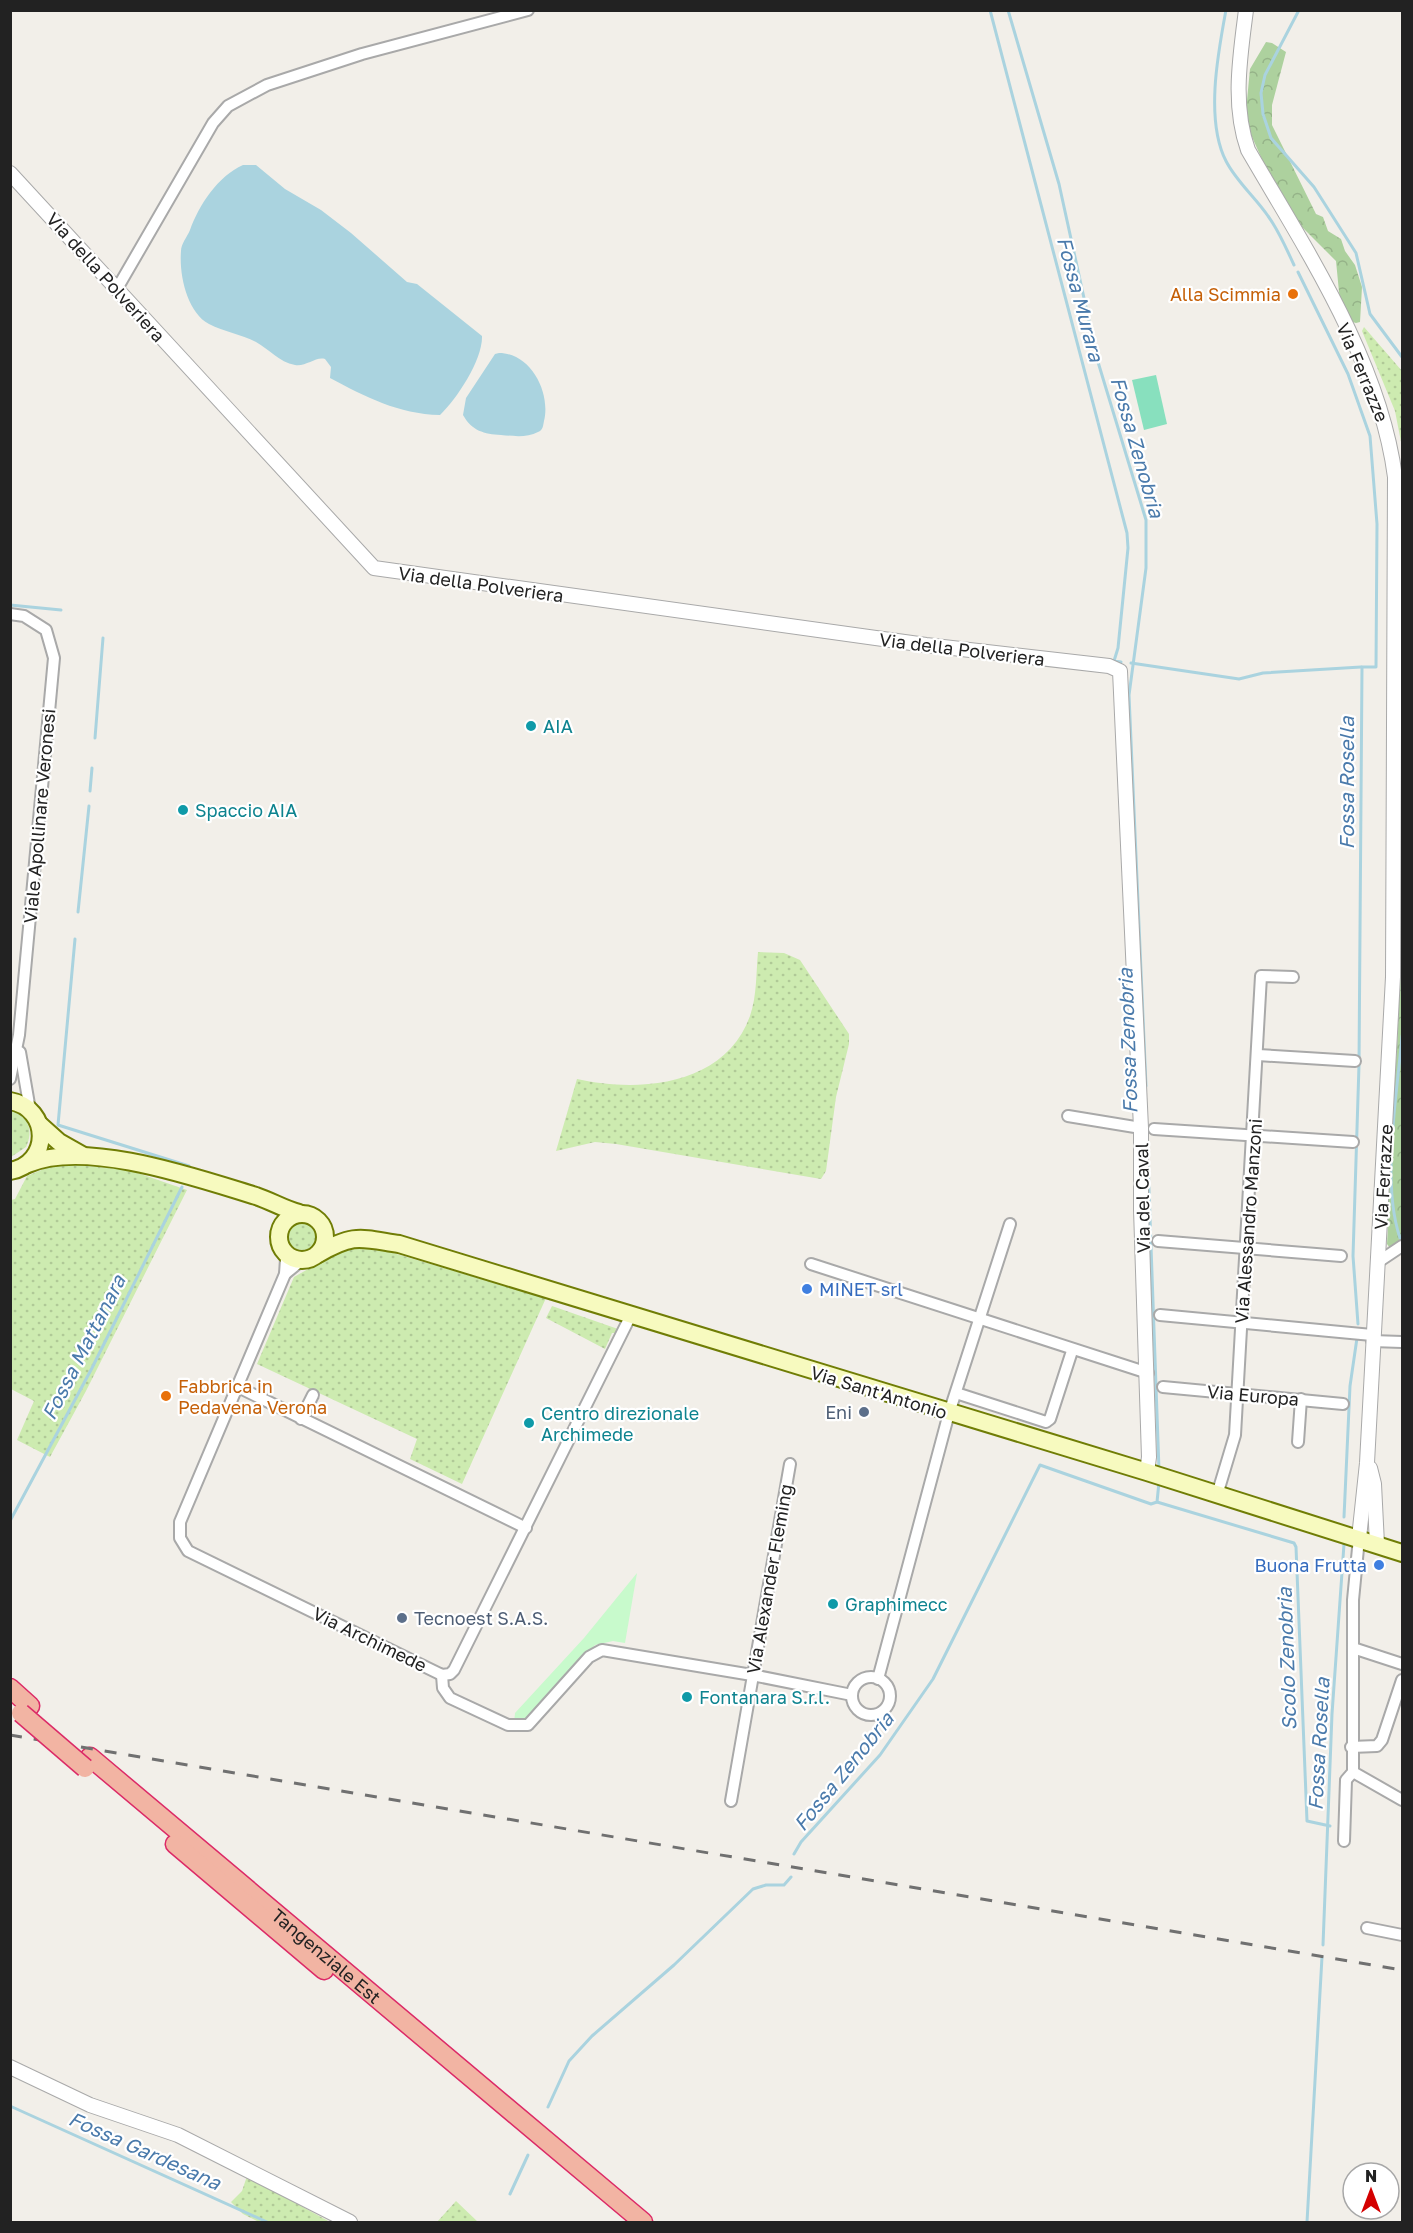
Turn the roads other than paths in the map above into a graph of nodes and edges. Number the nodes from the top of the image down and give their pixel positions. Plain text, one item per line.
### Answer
1 (528, 10) edge
2 (1246, 10) edge
3 (10, 173) edge
4 (118, 287) junction
5 (10, 614) edge
6 (1120, 671) joint
7 (1293, 977) dead end
8 (18, 1042) junction
9 (1258, 1055) junction
10 (1355, 1061) dead end
11 (10, 1079) edge
12 (10, 1101) edge
13 (30, 1110) junction
14 (1068, 1116) dead end
15 (40, 1125) junction
16 (1148, 1128) junction
17 (1253, 1136) junction
18 (1353, 1142) dead end
19 (86, 1157) junction
20 (28, 1164) junction
21 (10, 1171) edge
22 (233, 1191) junction
23 (299, 1213) junction
24 (1010, 1224) dead end
25 (322, 1225) junction
26 (1158, 1241) dead end
27 (281, 1244) junction
28 (399, 1244) junction
29 (1402, 1246) edge
30 (1245, 1248) junction
31 (1341, 1256) dead end
32 (310, 1257) junction
33 (1378, 1262) junction
34 (811, 1264) dead end
35 (285, 1274) junction
36 (631, 1315) junction
37 (1160, 1315) dead end
38 (980, 1319) junction
39 (1241, 1322) junction
40 (1372, 1338) junction
41 (1402, 1342) edge
42 (1072, 1351) junction
43 (1148, 1373) junction
44 (238, 1387) junction
45 (1163, 1387) dead end
46 (956, 1393) junction
47 (1238, 1393) junction
48 (313, 1395) dead end
49 (1301, 1399) junction
50 (1342, 1404) dead end
51 (949, 1413) junction
52 (301, 1419) junction
53 (1298, 1442) dead end
54 (1367, 1463) junction
55 (790, 1464) dead end
56 (1147, 1472) junction
57 (1217, 1495) junction
58 (526, 1528) junction
59 (1359, 1538) junction
60 (1377, 1544) junction
61 (1402, 1553) edge
62 (1353, 1648) junction
63 (1402, 1664) edge
64 (442, 1675) junction
65 (752, 1675) junction
66 (878, 1679) junction
67 (1402, 1680) edge
68 (10, 1688) edge
69 (852, 1695) junction
70 (21, 1707) edge
71 (1351, 1747) junction
72 (88, 1762) junction
73 (1353, 1772) junction
74 (1402, 1800) edge
75 (731, 1802) dead end
76 (1344, 1841) dead end
77 (1367, 1928) dead end
78 (1402, 1935) edge
79 (10, 2067) edge
80 (350, 2223) edge
81 (624, 2223) edge
82 (643, 2223) edge

1 - 4 street
2 - 33 street, Via Ferrazze
3 - 4 street, Via della Polveriera
4 - 6 street, Via della Polveriera
5 - 8 street, Viale Apollinare Veronesi
6 - 16 street, Via del Caval
7 - 9 street, Via Alessandro Manzoni
8 - 11 street, Viale Apollinare Veronesi
8 - 13 street, Viale Apollinare Veronesi
9 - 10 street
9 - 17 street, Via Alessandro Manzoni
12 - 13 main road
13 - 15 main road, Via Sant'Antonio
14 - 16 street
15 - 19 main road, Via Sant'Antonio
15 - 20 main road
16 - 17 street
16 - 43 street, Via del Caval
17 - 18 street
17 - 30 street, Via Alessandro Manzoni
19 - 20 main road, Via Sant'Antonio
19 - 22 main road, Via Sant'Antonio
20 - 21 main road, Via Sant'Antonio
22 - 23 main road, Via Sant'Antonio
22 - 27 main road, Via Sant'Antonio
23 - 25 main road, Via Sant'Antonio
23 - 27 main road
24 - 38 street
25 - 28 main road, Via Sant'Antonio
25 - 32 main road
26 - 30 street
27 - 32 main road
27 - 35 street
28 - 32 main road, Via Sant'Antonio
28 - 36 main road, Via Sant'Antonio
29 - 33 street
30 - 31 street
30 - 39 street, Via Alessandro Manzoni
32 - 35 street
33 - 40 street, Via Ferrazze
34 - 38 street
35 - 44 street
36 - 51 main road, Via Sant'Antonio
36 - 58 street, Via Archimede
37 - 39 street
38 - 42 street
38 - 46 street
39 - 40 street
39 - 47 street, Via Alessandro Manzoni
40 - 41 street
40 - 54 street, Via Ferrazze
42 - 43 street
42 - 46 street
43 - 56 street, Via del Caval
44 - 52 street
44 - 64 street, Via Archimede
45 - 47 street, Via Europa
46 - 51 street
47 - 49 street, Via Europa
47 - 57 street, Via Alessandro Manzoni
48 - 52 street
49 - 50 street, Via Europa
49 - 53 street
51 - 56 main road, Via Sant'Antonio
51 - 66 street
52 - 58 street
54 - 59 street
54 - 60 street
55 - 65 street, Via Alexander Fleming
56 - 57 main road, Via Sant'Antonio
57 - 59 main road, Via Sant'Antonio
58 - 64 street, Via Archimede
59 - 60 main road, Via Sant'Antonio
59 - 62 street
60 - 61 main road, Via Sant'Antonio
62 - 63 street
62 - 71 street
64 - 65 street
65 - 69 street
65 - 75 street, Via Alexander Fleming
66 - 69 street
66 - 69 street
67 - 71 street
68 - 70 highway, Tangenziale Est
70 - 72 highway, Tangenziale Est
71 - 73 street
72 - 81 highway, Tangenziale Est
72 - 82 highway, Tangenziale Est
73 - 74 street
73 - 76 street
77 - 78 street
79 - 80 street

